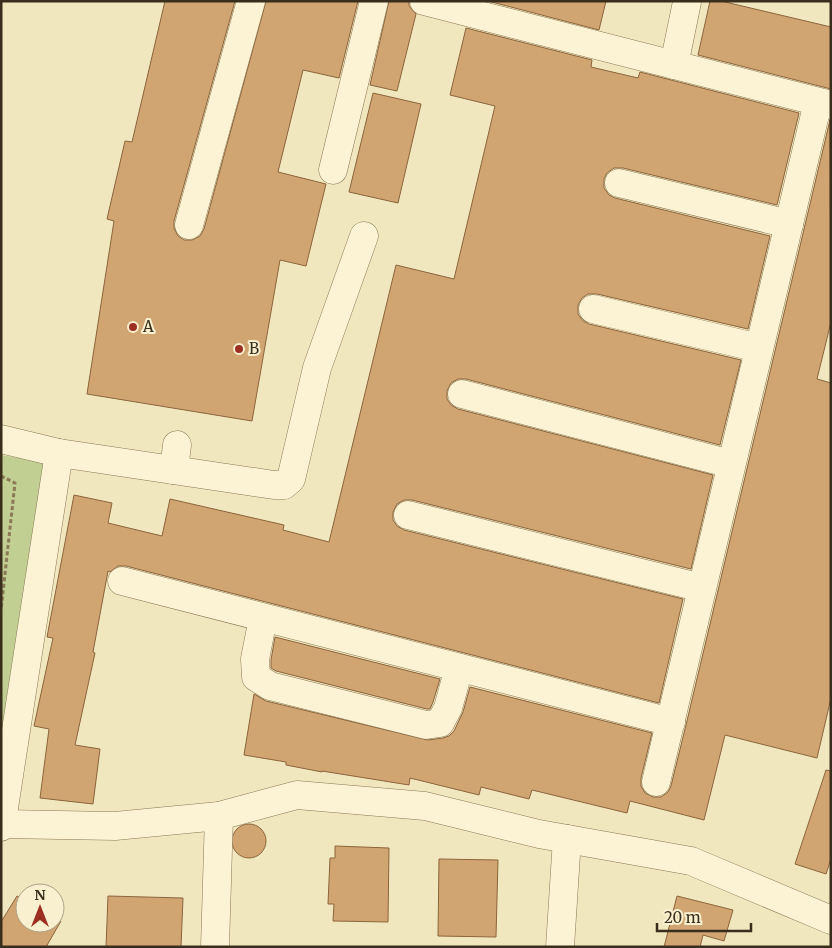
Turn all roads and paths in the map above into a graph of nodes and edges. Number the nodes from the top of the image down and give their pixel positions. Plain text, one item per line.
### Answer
1 (251, 1) edge
2 (374, 1) edge
3 (424, 1) edge
4 (687, 2) dead end
5 (674, 65) junction
6 (824, 104) edge
7 (334, 170) dead end
8 (619, 183) dead end
9 (788, 224) junction
10 (189, 225) dead end
11 (364, 236) dead end
12 (593, 309) dead end
13 (759, 348) junction
14 (462, 394) dead end
15 (1, 439) edge
16 (59, 453) junction
17 (731, 464) junction
18 (1, 476) edge
19 (408, 514) dead end
20 (122, 581) dead end
21 (702, 588) junction
22 (1, 610) edge
23 (263, 618) junction
24 (459, 668) junction
25 (671, 722) junction
26 (656, 782) dead end
27 (219, 816) junction
28 (2, 826) edge
29 (567, 839) junction
30 (831, 920) edge
31 (215, 947) edge
32 (560, 947) edge

1 - 10 street
2 - 7 street
3 - 5 street
4 - 5 street
5 - 6 street
6 - 9 street
8 - 9 street
9 - 13 street
11 - 16 street
12 - 13 street
13 - 17 street
14 - 17 street
15 - 16 street
16 - 28 street
17 - 21 street
18 - 22 path
19 - 21 street
20 - 23 street
21 - 25 street
23 - 24 street
23 - 24 street
24 - 25 street
25 - 26 street
27 - 28 street
27 - 29 street
27 - 31 street
29 - 30 street
29 - 32 street

